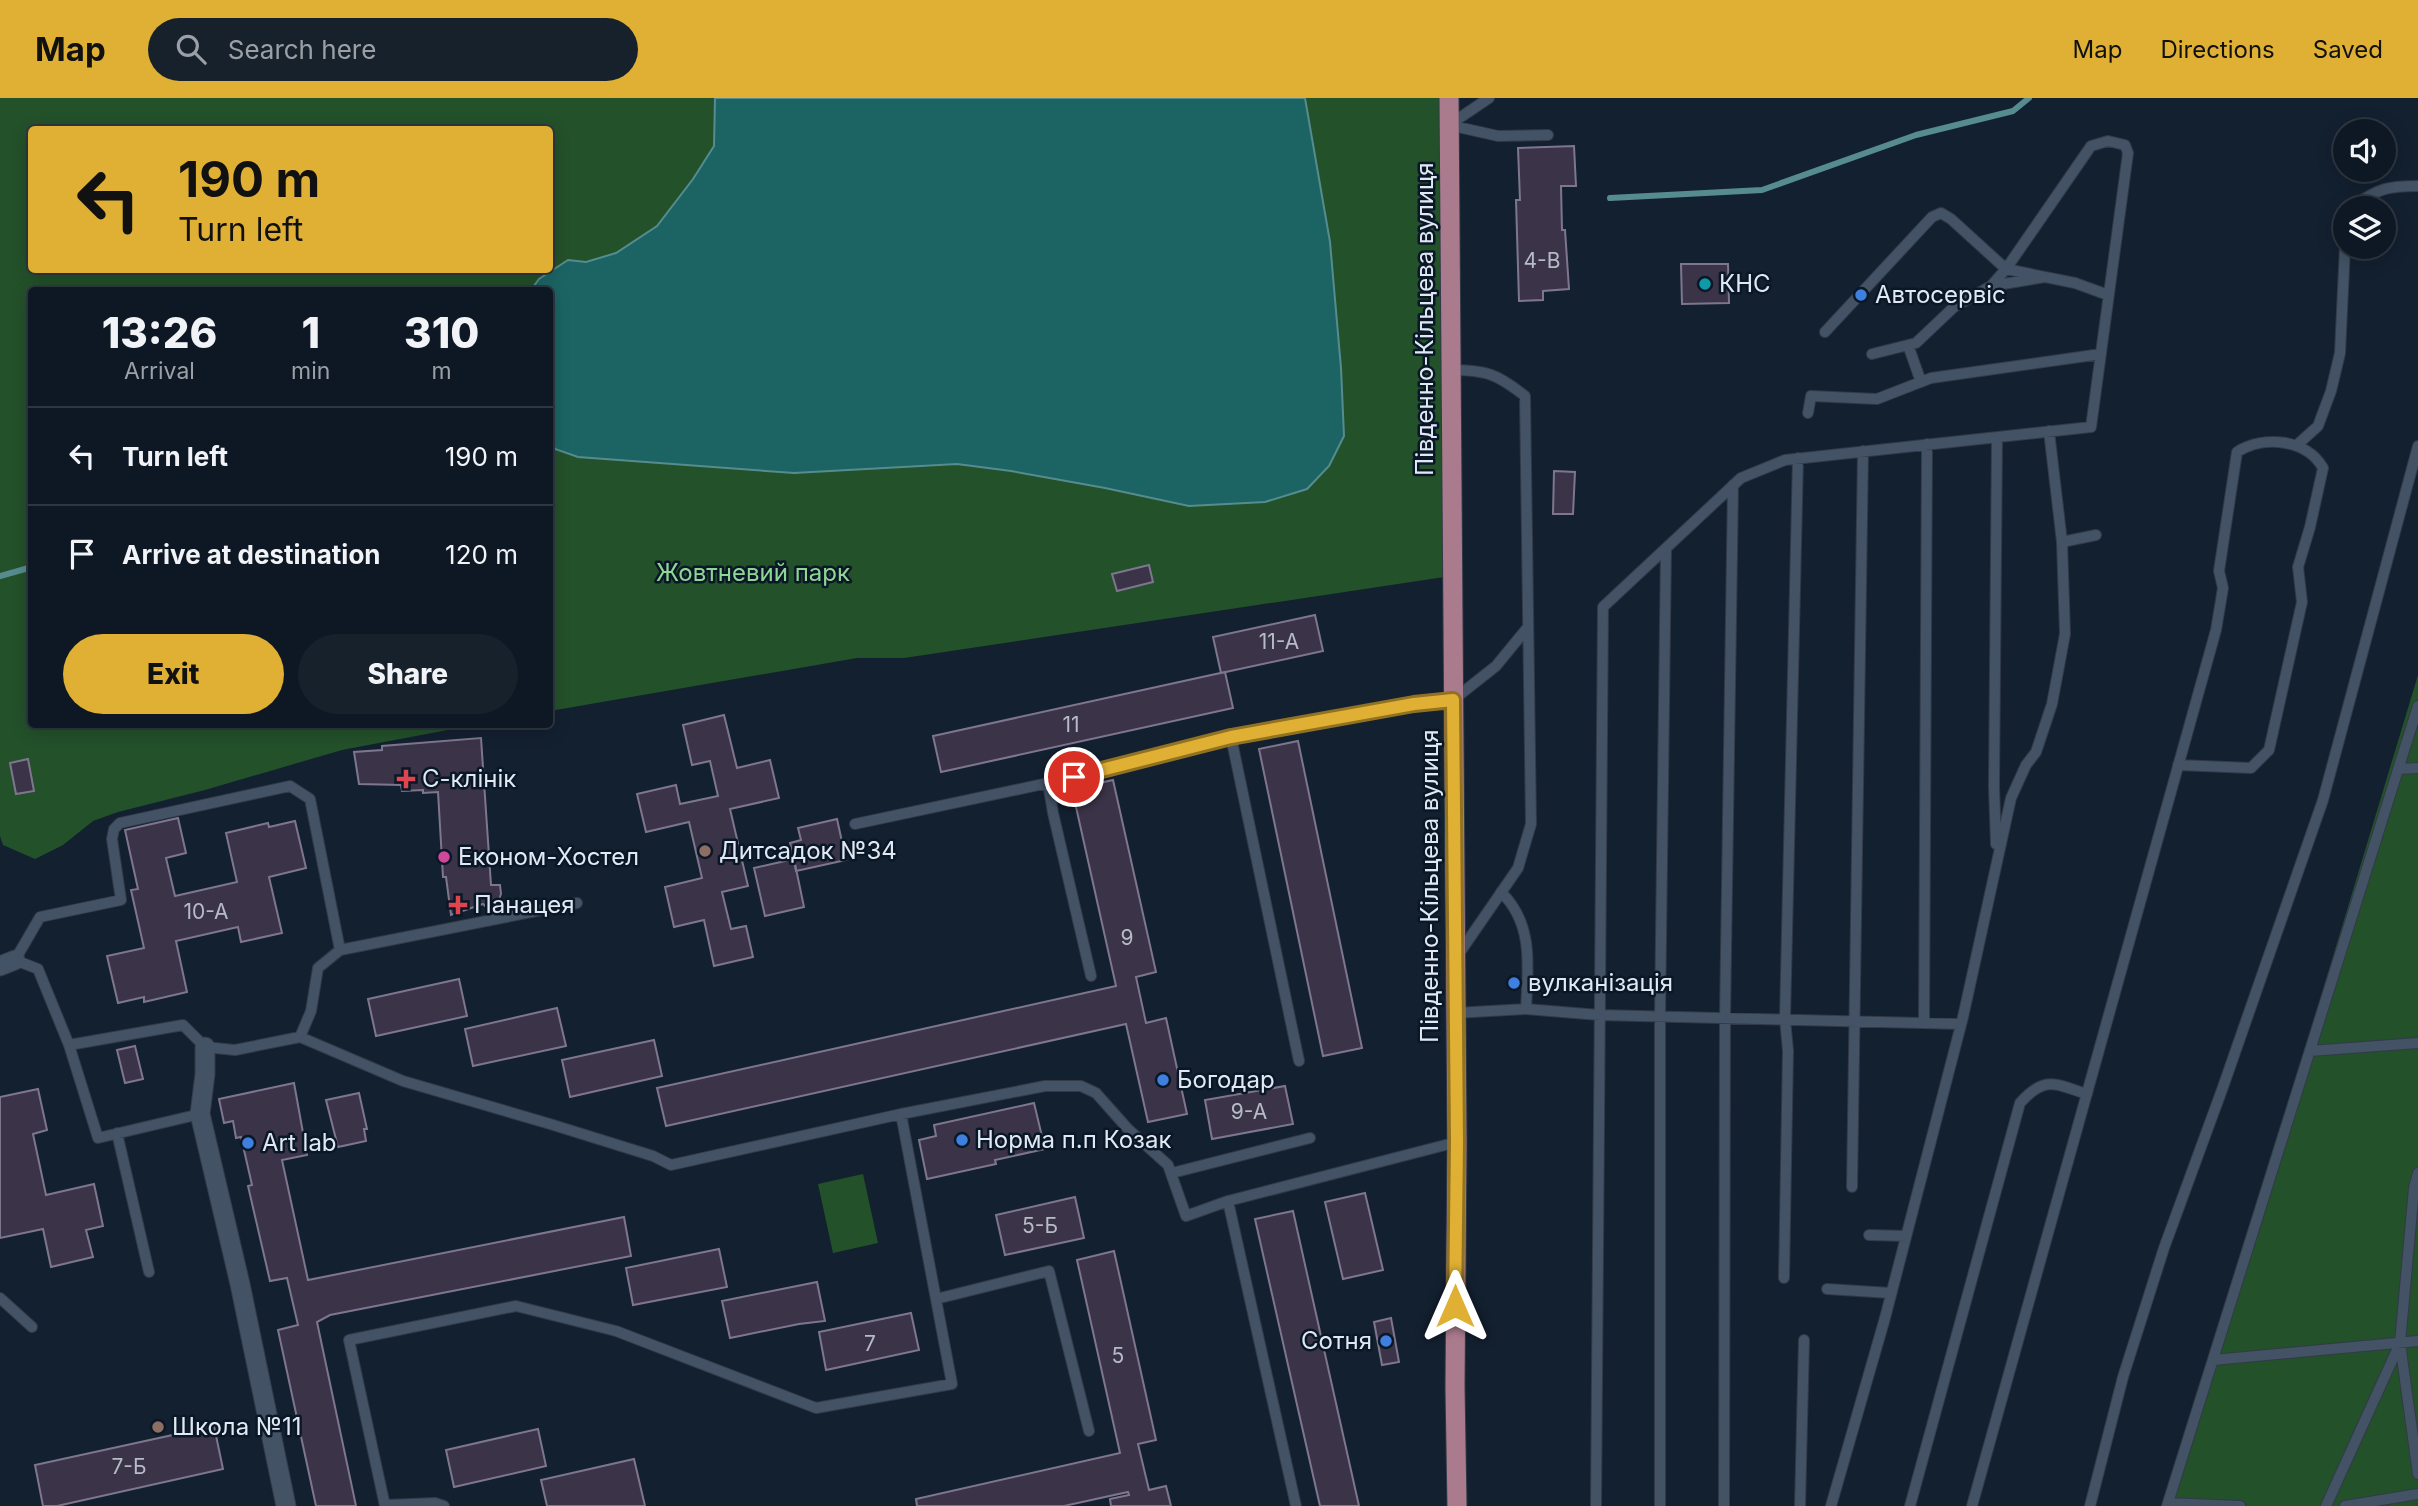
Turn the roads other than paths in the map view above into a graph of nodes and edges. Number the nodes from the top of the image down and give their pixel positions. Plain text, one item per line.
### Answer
1 (1449, 98) edge
2 (1489, 98) edge
3 (1449, 125) junction
4 (1548, 135) dead end
5 (2418, 186) edge
6 (2368, 196) edge
7 (2345, 259) edge
8 (2007, 269) junction
9 (2045, 277) junction
10 (1991, 286) junction
11 (2108, 295) junction
12 (1825, 332) dead end
13 (1908, 345) junction
14 (2101, 354) junction
15 (1872, 355) dead end
16 (1450, 370) junction
17 (1921, 382) junction
18 (1808, 414) dead end
19 (2049, 431) junction
20 (1997, 437) junction
21 (1927, 444) junction
22 (2298, 445) junction
23 (2418, 446) edge
24 (1863, 452) junction
25 (1798, 458) junction
26 (1733, 485) junction
27 (2096, 536) dead end
28 (2062, 542) junction
29 (1666, 548) junction
30 (1528, 627) junction
31 (1453, 700) junction
32 (2418, 706) edge
33 (1231, 737) junction
34 (2178, 765) junction
35 (2418, 768) edge
36 (2398, 769) junction
37 (1048, 783) junction
38 (855, 824) dead end
39 (1997, 860) junction
40 (1501, 892) junction
41 (577, 903) dead end
42 (340, 950) junction
43 (1454, 960) junction
44 (8, 963) edge
45 (1091, 976) dead end
46 (1526, 1009) junction
47 (1455, 1013) junction
48 (1600, 1015) junction
49 (1660, 1016) junction
50 (1725, 1018) junction
51 (1786, 1019) junction
52 (1853, 1021) junction
53 (1924, 1023) junction
54 (1961, 1024) junction
55 (299, 1037) junction
56 (2418, 1043) edge
57 (69, 1045) junction
58 (205, 1047) junction
59 (2310, 1051) junction
60 (1299, 1060) dead end
61 (2087, 1094) junction
62 (200, 1114) junction
63 (901, 1114) junction
64 (117, 1133) junction
65 (1310, 1138) dead end
66 (1457, 1142) junction
67 (1172, 1173) junction
68 (2418, 1173) edge
69 (1852, 1187) dead end
70 (1228, 1201) junction
71 (1869, 1235) dead end
72 (1906, 1236) junction
73 (149, 1272) dead end
74 (1784, 1278) dead end
75 (1827, 1289) dead end
76 (1891, 1293) junction
77 (0, 1298) edge
78 (936, 1299) junction
79 (32, 1327) dead end
80 (1804, 1340) dead end
81 (2418, 1341) edge
82 (2400, 1343) junction
83 (2213, 1360) junction
84 (1089, 1431) dead end
85 (2418, 1474) edge
86 (2418, 1493) edge
87 (2167, 1505) edge
88 (286, 1506) edge
89 (386, 1506) edge
90 (444, 1506) edge
91 (1296, 1506) edge
92 (1457, 1506) edge
93 (1596, 1506) edge
94 (1660, 1506) edge
95 (1724, 1506) edge
96 (1800, 1506) edge
97 (1831, 1506) edge
98 (1910, 1506) edge
99 (1972, 1506) edge
100 (2090, 1506) edge
101 (2240, 1506) edge
102 (2326, 1506) edge
103 (2345, 1506) edge

1 - 3 main road, Південно-Кільцева вулиця
2 - 3 lane
3 - 4 lane
3 - 16 main road, Південно-Кільцева вулиця
5 - 6 lane
7 - 22 lane
8 - 9 lane
8 - 10 lane
8 - 11 lane
8 - 12 lane
9 - 10 lane
9 - 11 lane
10 - 13 lane
11 - 14 lane
13 - 15 lane
13 - 17 lane
14 - 17 lane
14 - 19 lane
16 - 30 lane
16 - 31 main road, Південно-Кільцева вулиця
17 - 18 lane
19 - 20 lane
19 - 28 lane
20 - 21 lane
20 - 39 lane
21 - 24 lane
21 - 53 lane
22 - 34 lane
22 - 34 lane
23 - 100 lane
24 - 25 lane
24 - 52 lane
25 - 26 lane
25 - 51 lane
26 - 29 lane
26 - 50 lane
27 - 28 lane
28 - 39 lane
29 - 48 lane
29 - 49 lane
30 - 31 lane
30 - 40 lane
31 - 33 lane
31 - 43 main road, Південно-Кільцева вулиця
32 - 36 lane
33 - 37 lane
33 - 60 lane
34 - 61 lane
35 - 36 lane
36 - 59 lane
37 - 38 lane
37 - 45 lane
39 - 54 lane
40 - 43 lane
40 - 46 lane
41 - 42 lane
42 - 44 lane
42 - 55 lane
43 - 47 main road, Південно-Кільцева вулиця
44 - 57 lane
46 - 47 lane
46 - 48 lane
47 - 66 main road, Південно-Кільцева вулиця
48 - 49 lane
48 - 93 lane
49 - 50 lane
49 - 94 lane
50 - 51 lane
50 - 95 lane
51 - 52 lane
51 - 74 lane
52 - 53 lane
52 - 69 lane
53 - 54 lane
54 - 72 lane
55 - 58 lane
55 - 63 lane
56 - 59 lane
57 - 58 lane
57 - 64 lane
58 - 62 street
59 - 83 lane
61 - 98 lane
61 - 99 lane
62 - 64 lane
62 - 88 street
63 - 67 lane
63 - 78 lane
64 - 73 lane
65 - 67 lane
66 - 70 lane
66 - 92 main road, Південно-Кільцева вулиця
67 - 70 lane
68 - 82 lane
70 - 91 lane
71 - 72 lane
72 - 76 lane
75 - 76 lane
76 - 97 lane
77 - 79 lane
78 - 84 lane
78 - 89 lane
80 - 96 lane
81 - 82 lane
82 - 83 lane
82 - 85 lane
82 - 102 lane
83 - 87 lane
86 - 103 lane
87 - 101 lane
89 - 90 lane

